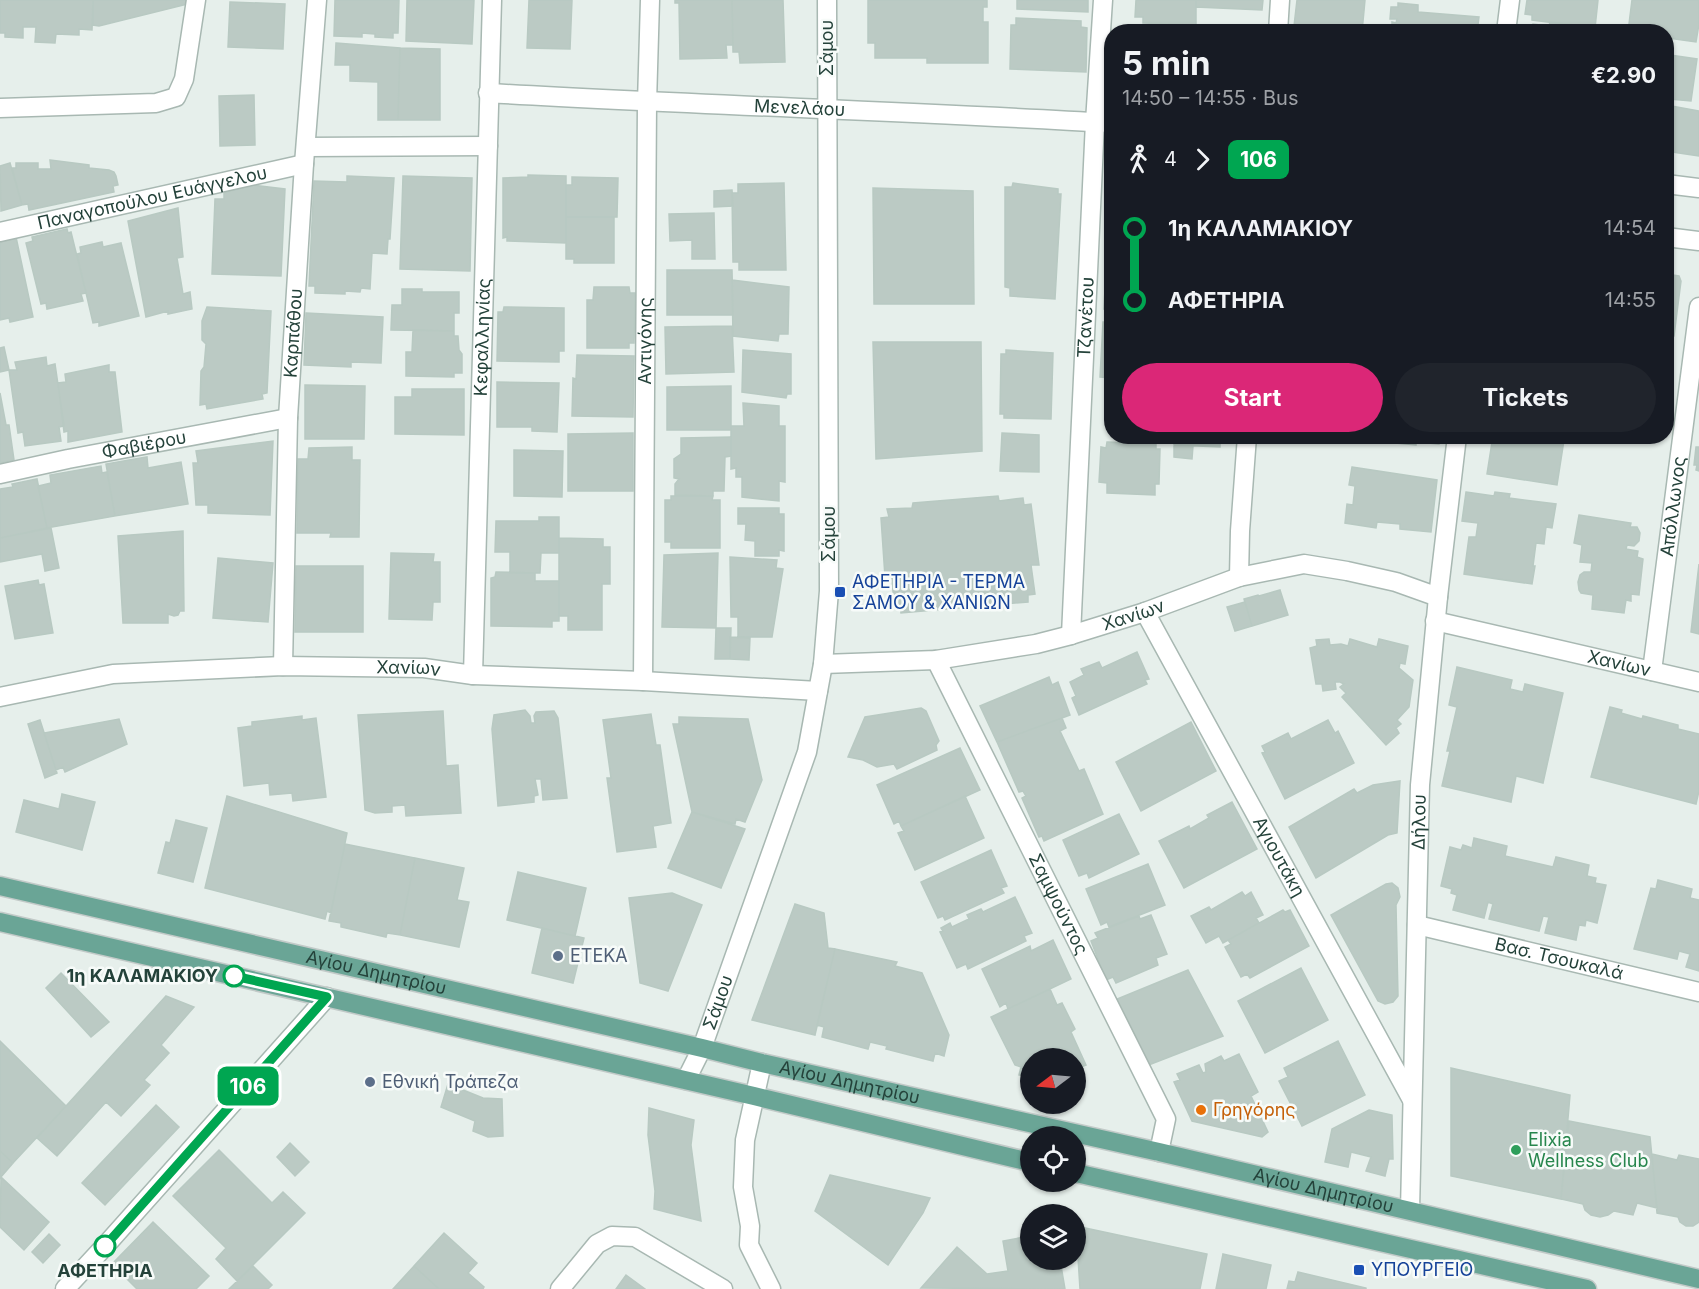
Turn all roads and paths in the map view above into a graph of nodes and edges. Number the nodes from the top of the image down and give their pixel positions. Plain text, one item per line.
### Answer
1 (196, 0) edge
2 (318, 0) edge
3 (492, 0) edge
4 (650, 0) edge
5 (827, 0) edge
6 (1103, 0) edge
7 (1280, 0) edge
8 (1510, 0) edge
9 (1278, 24) edge
10 (1507, 24) edge
11 (488, 93) junction
12 (647, 102) junction
13 (0, 108) edge
14 (827, 109) junction
15 (1103, 123) edge
16 (488, 146) junction
17 (305, 155) junction
18 (1674, 185) edge
19 (1699, 188) edge
20 (0, 232) edge
21 (1674, 238) edge
22 (1699, 241) edge
23 (1699, 307) edge
24 (288, 418) junction
25 (1246, 444) edge
26 (1456, 444) edge
27 (0, 474) edge
28 (1239, 577) junction
29 (1438, 597) junction
30 (1145, 612) junction
31 (1436, 621) junction
32 (1071, 635) junction
33 (936, 660) junction
34 (823, 664) junction
35 (283, 666) junction
36 (1652, 670) junction
37 (473, 675) junction
38 (643, 681) junction
39 (1699, 682) edge
40 (818, 691) junction
41 (0, 697) edge
42 (0, 886) edge
43 (0, 922) edge
44 (1417, 925) junction
45 (1699, 992) edge
46 (327, 997) junction
47 (702, 1048) junction
48 (762, 1063) junction
49 (686, 1080) junction
50 (754, 1096) junction
51 (1413, 1102) junction
52 (1159, 1152) junction
53 (1020, 1160) edge
54 (1086, 1175) edge
55 (1410, 1210) junction
56 (1699, 1279) edge
57 (65, 1289) edge
58 (560, 1289) edge
59 (723, 1289) edge
60 (771, 1289) edge
61 (1587, 1289) edge

1 - 13 street
2 - 17 street, Καρπάθου
3 - 11 street, Κεφαλληνίας
4 - 12 street, Αντιγόνης
5 - 14 street, Σάμου
6 - 15 street, Τζανέτου
7 - 9 street
8 - 10 street
11 - 12 street, Μενελάου
11 - 16 street, Κεφαλληνίας
12 - 14 street, Μενελάου
12 - 38 street, Αντιγόνης
14 - 15 street, Μενελάου
14 - 34 street, Σάμου
15 - 32 street, Τζανέτου
16 - 17 street, Παναγοπούλου Ευάγγελου
16 - 37 street, Κεφαλληνίας
17 - 20 street, Παναγοπούλου Ευάγγελου
17 - 24 street, Καρπάθου
18 - 19 street
21 - 22 street
23 - 36 street, Απόλλωνος
24 - 27 street, Φαβιέρου
24 - 35 street, Καρπάθου
25 - 28 street
26 - 29 street, Δήλου
28 - 29 street, Χανίων
28 - 30 street, Χανίων
29 - 31 street, Δήλου
30 - 32 street, Χανίων
30 - 51 street, Αγιουτάκη
31 - 36 street, Χανίων
31 - 44 street, Δήλου
32 - 33 street, Χανίων
33 - 34 street, Χανίων
33 - 52 street, Σαμψούντος
34 - 40 street, Σάμου
35 - 37 street, Χανίων
35 - 41 street, Χανίων
36 - 39 street, Χανίων
37 - 38 street, Χανίων
38 - 40 street, Χανίων
40 - 47 street, Σάμου
42 - 47 main road, Αγίου Δημητρίου
43 - 46 main road, Αγίου Δημητρίου
44 - 45 street, Βασ. Τσουκαλά
44 - 51 street, Δήλου
46 - 49 main road, Αγίου Δημητρίου
46 - 57 street
47 - 48 main road, Αγίου Δημητρίου
47 - 49 street, Σάμου
48 - 50 street
48 - 52 main road, Αγίου Δημητρίου
49 - 50 main road, Αγίου Δημητρίου
50 - 53 main road, Αγίου Δημητρίου
50 - 60 street
51 - 55 street, Δήλου
52 - 55 main road, Αγίου Δημητρίου
54 - 61 main road, Αγίου Δημητρίου
55 - 56 main road, Αγίου Δημητρίου
58 - 59 street

